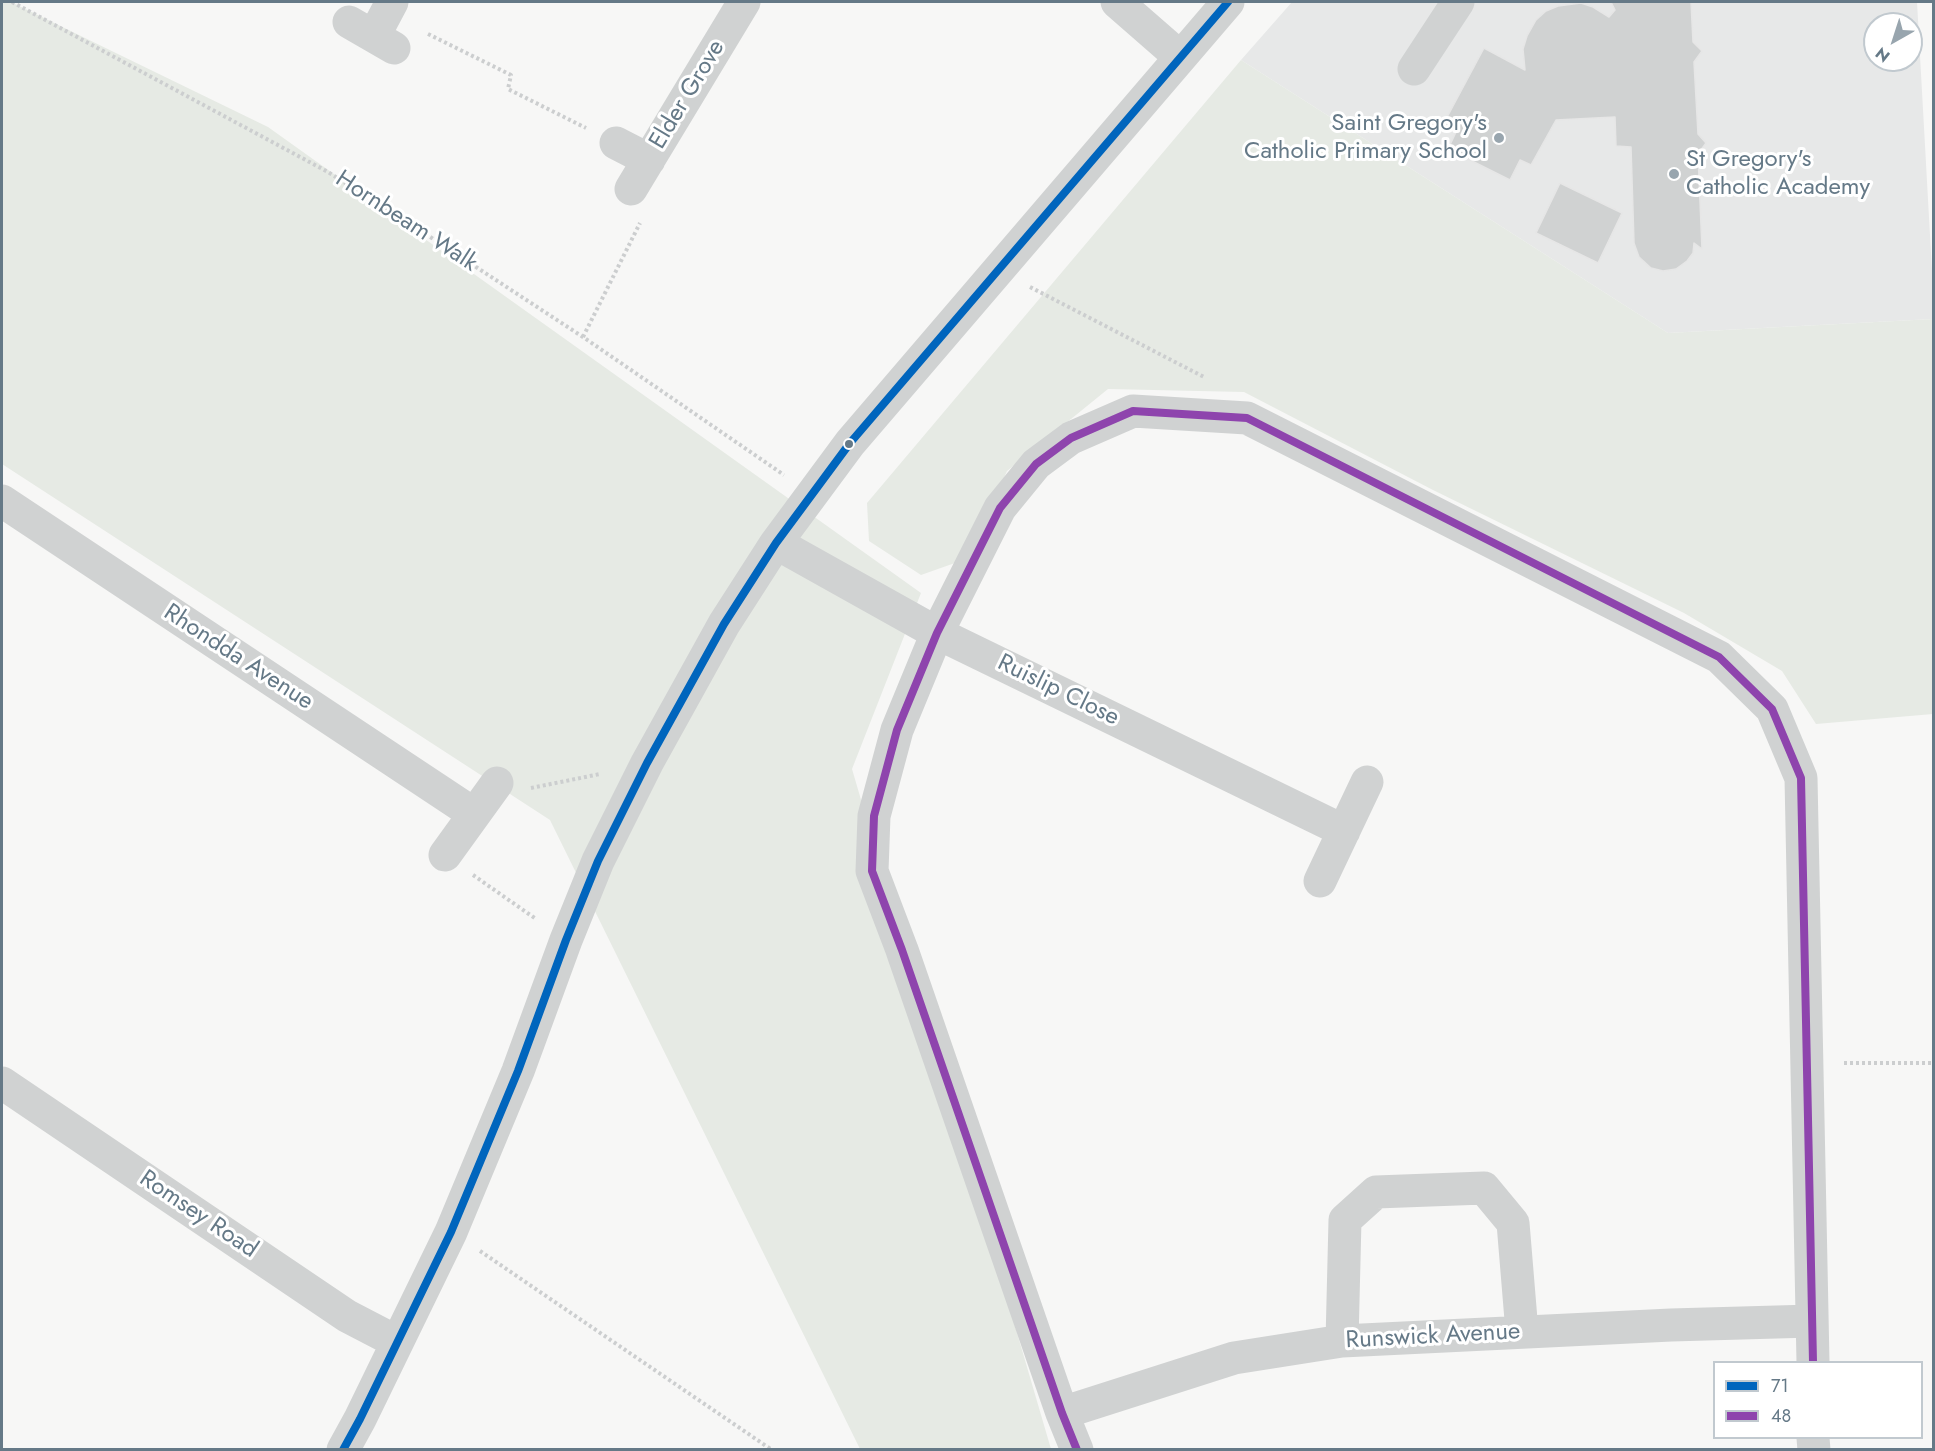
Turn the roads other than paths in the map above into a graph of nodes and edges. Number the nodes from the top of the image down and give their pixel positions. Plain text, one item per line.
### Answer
1 (392, 2) edge
2 (744, 2) edge
3 (1117, 2) edge
4 (1228, 2) edge
5 (1458, 2) edge
6 (372, 35) road end
7 (1180, 57) junction
8 (1414, 69) dead end
9 (616, 143) road end
10 (649, 160) junction
11 (631, 189) road end
12 (2, 501) edge
13 (776, 543) junction
14 (937, 633) junction
15 (1367, 782) dead end
16 (497, 783) road end
17 (474, 814) junction
18 (1344, 831) junction
19 (445, 855) road end
20 (1320, 881) dead end
21 (2, 1083) edge
22 (1812, 1321) junction
23 (1522, 1332) junction
24 (1342, 1341) junction
25 (397, 1342) junction
26 (1813, 1361) edge
27 (1062, 1413) junction
28 (343, 1449) edge
29 (1077, 1449) edge

1 - 6 street
2 - 10 street, Elder Grove
3 - 7 street
4 - 7 street
5 - 8 street
7 - 13 street
9 - 10 street
10 - 11 street, Elder Grove
12 - 17 street, Rhondda Avenue
13 - 14 street, Ruislip Close
13 - 25 street
14 - 18 street, Ruislip Close
14 - 22 street
14 - 27 street
15 - 18 street
16 - 17 street
17 - 19 street
18 - 20 street
21 - 25 street, Romsey Road
22 - 23 street, Runswick Avenue
22 - 26 street
23 - 24 street, Runswick Avenue
23 - 24 street
24 - 27 street, Runswick Avenue
25 - 28 street
27 - 29 street

